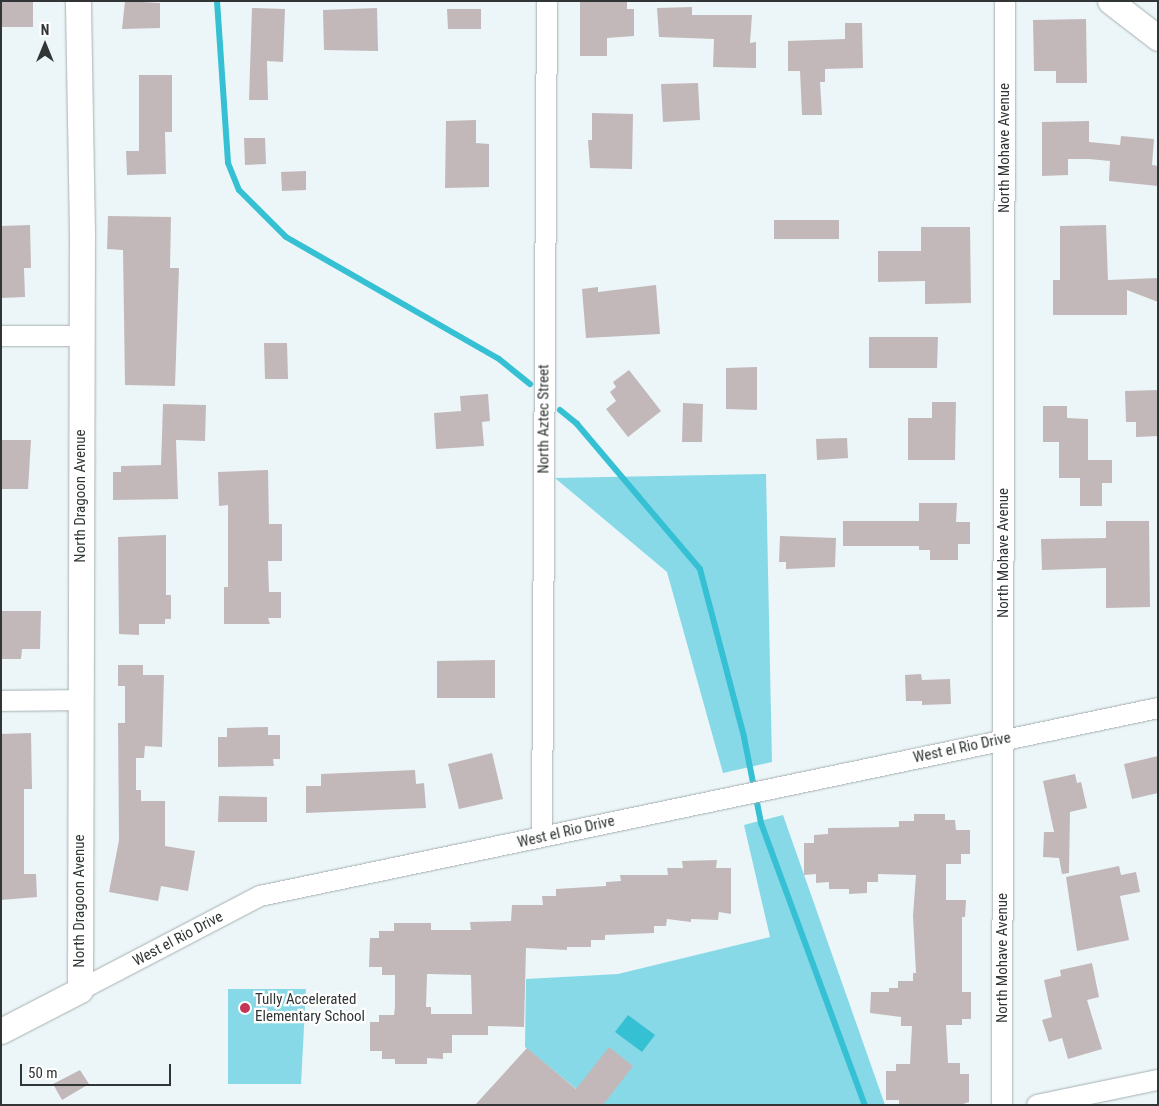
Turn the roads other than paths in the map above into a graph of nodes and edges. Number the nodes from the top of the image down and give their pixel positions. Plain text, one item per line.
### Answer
1 (78, 1) edge
2 (546, 1) edge
3 (1005, 1) edge
4 (1110, 1) edge
5 (1158, 38) edge
6 (1, 336) edge
7 (82, 336) junction
8 (81, 700) junction
9 (1, 701) edge
10 (1158, 708) edge
11 (1003, 739) junction
12 (542, 836) junction
13 (80, 990) junction
14 (1, 1031) edge
15 (1158, 1080) edge
16 (1002, 1105) edge
17 (1037, 1105) edge

1 - 7 street, North Dragoon Avenue
2 - 12 street, North Aztec Street
3 - 11 street, North Mohave Avenue
4 - 5 street
6 - 7 street
7 - 8 street, North Dragoon Avenue
8 - 9 street
8 - 13 street, North Dragoon Avenue
10 - 11 street, West el Rio Drive
11 - 12 street, West el Rio Drive
11 - 16 street, North Mohave Avenue
12 - 13 street, West el Rio Drive
13 - 14 street, West el Rio Drive
15 - 17 street

